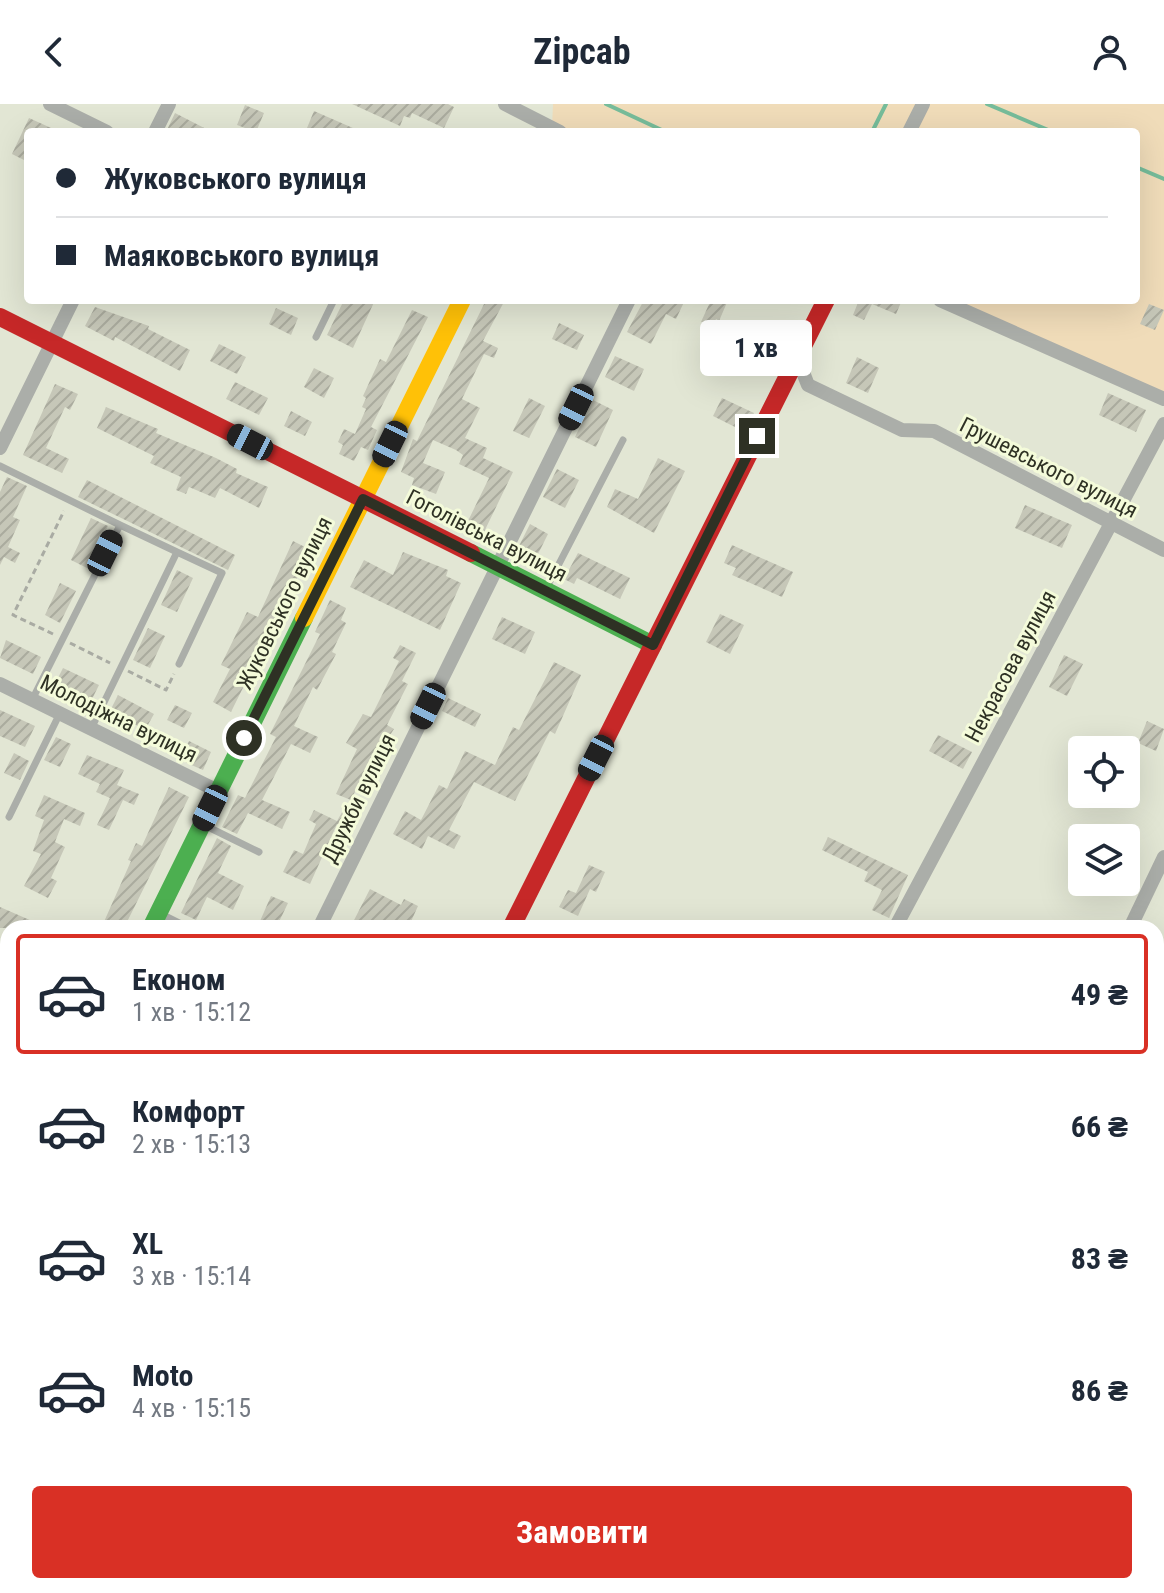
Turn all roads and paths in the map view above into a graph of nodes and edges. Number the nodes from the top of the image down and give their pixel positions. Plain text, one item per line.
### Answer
1 (50, 104) edge
2 (169, 104) edge
3 (505, 104) edge
4 (923, 104) edge
5 (99, 128) edge
6 (157, 128) edge
7 (549, 128) edge
8 (911, 128) edge
9 (71, 304) edge
10 (332, 304) edge
11 (456, 304) edge
12 (627, 304) edge
13 (824, 304) edge
14 (949, 304) edge
15 (0, 317) edge
16 (316, 337) dead end
17 (52, 342) junction
18 (797, 357) junction
19 (1164, 399) edge
20 (1164, 424) edge
21 (623, 440) dead end
22 (0, 448) edge
23 (0, 466) edge
24 (363, 499) junction
25 (1110, 524) junction
26 (120, 525) junction
27 (1164, 550) edge
28 (177, 552) junction
29 (497, 567) junction
30 (545, 591) junction
31 (653, 645) junction
32 (179, 664) dead end
33 (0, 684) edge
34 (32, 700) junction
35 (60, 713) junction
36 (91, 729) junction
37 (218, 791) junction
38 (9, 817) dead end
39 (202, 824) junction
40 (259, 852) dead end
41 (1164, 857) edge
42 (154, 920) edge
43 (323, 920) edge
44 (515, 920) edge
45 (899, 920) edge
46 (1134, 920) edge

1 - 5 street
2 - 6 street
3 - 7 street
4 - 8 street
9 - 17 street
10 - 16 lane
11 - 24 street, Жуковського вулиця
12 - 29 street, Дружби вулиця
13 - 18 street
14 - 19 street
15 - 17 street, Гоголівська вулиця
17 - 22 street
17 - 24 street, Гоголівська вулиця
18 - 25 street, Грушевського вулиця
18 - 31 street
20 - 25 street, Некрасова вулиця
21 - 30 lane
23 - 26 lane
24 - 29 street, Гоголівська вулиця
24 - 37 street, Жуковського вулиця
25 - 27 street, Грушевського вулиця
25 - 45 street, Некрасова вулиця
26 - 28 lane
26 - 34 lane
28 - 32 lane
28 - 36 lane
29 - 30 street, Гоголівська вулиця
29 - 43 street, Дружби вулиця
30 - 31 street, Гоголівська вулиця
31 - 44 street
33 - 34 street, Молодіжна вулиця
34 - 35 street, Молодіжна вулиця
35 - 36 street, Молодіжна вулиця
35 - 38 lane
36 - 37 street, Молодіжна вулиця
37 - 39 street, Жуковського вулиця
39 - 40 lane
39 - 42 street, Жуковського вулиця
41 - 46 street

